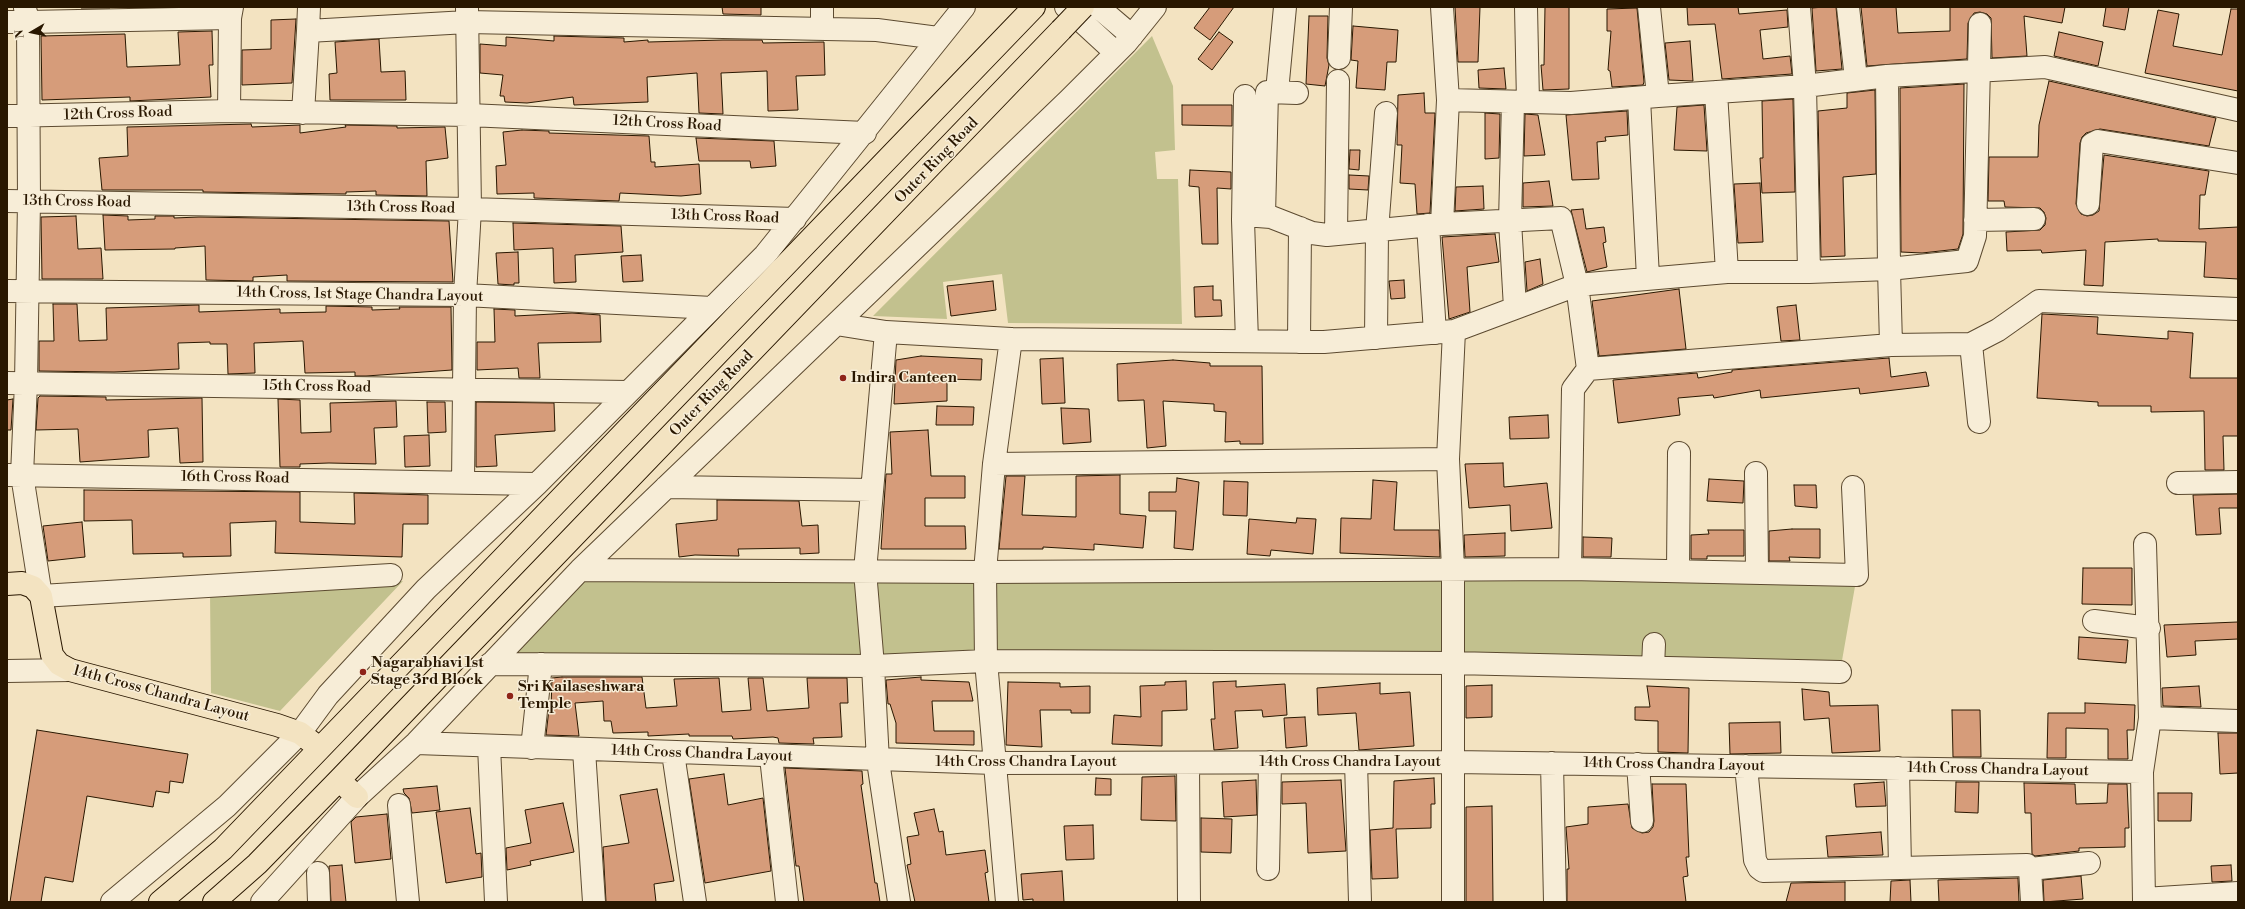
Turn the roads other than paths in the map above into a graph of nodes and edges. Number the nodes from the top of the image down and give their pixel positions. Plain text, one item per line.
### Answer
1 (309, 7) edge
2 (822, 7) edge
3 (964, 7) edge
4 (1066, 7) edge
5 (1083, 7) edge
6 (1098, 7) edge
7 (1155, 7) edge
8 (1285, 7) edge
9 (1341, 7) edge
10 (1442, 7) edge
11 (1526, 7) edge
12 (1649, 7) edge
13 (1799, 7) edge
14 (1848, 7) edge
15 (1033, 8) edge
16 (231, 13) edge
17 (467, 14) edge
18 (20, 17) edge
19 (1980, 24) dead end
20 (822, 28) junction
21 (308, 31) junction
22 (1132, 36) junction
23 (938, 38) junction
24 (1116, 53) junction
25 (1339, 58) dead end
26 (1979, 70) junction
27 (1887, 76) junction
28 (1856, 79) junction
29 (1278, 81) dead end
30 (1338, 81) dead end
31 (1805, 86) junction
32 (1716, 92) junction
33 (1297, 93) dead end
34 (1245, 96) dead end
35 (1648, 97) junction
36 (1448, 100) junction
37 (1520, 102) junction
38 (2238, 110) edge
39 (229, 111) junction
40 (303, 112) junction
41 (1386, 113) dead end
42 (469, 115) junction
43 (7, 116) edge
44 (29, 116) junction
45 (865, 133) junction
46 (2238, 163) edge
47 (7, 201) edge
48 (29, 201) junction
49 (2088, 204) dead end
50 (470, 209) junction
51 (1254, 216) junction
52 (795, 219) junction
53 (2034, 219) dead end
54 (1975, 220) junction
55 (1510, 221) junction
56 (1435, 224) junction
57 (1300, 228) junction
58 (1377, 231) junction
59 (1336, 234) junction
60 (1888, 269) junction
61 (1727, 272) junction
62 (1809, 272) junction
63 (1648, 278) junction
64 (1577, 285) junction
65 (16, 291) edge
66 (465, 295) junction
67 (712, 308) junction
68 (1515, 308) junction
69 (2238, 309) edge
70 (836, 324) junction
71 (886, 332) junction
72 (1445, 332) junction
73 (1376, 338) junction
74 (1011, 339) junction
75 (1247, 341) junction
76 (1300, 342) junction
77 (1971, 344) junction
78 (1891, 345) junction
79 (1588, 369) junction
80 (16, 383) edge
81 (463, 388) junction
82 (628, 392) junction
83 (1979, 422) dead end
84 (1679, 452) dead end
85 (1448, 459) junction
86 (994, 464) junction
87 (1756, 473) dead end
88 (14, 475) edge
89 (463, 482) junction
90 (2238, 482) edge
91 (2178, 483) dead end
92 (537, 484) junction
93 (666, 487) junction
94 (1853, 487) dead end
95 (872, 490) junction
96 (2145, 544) dead end
97 (1452, 569) junction
98 (1570, 569) junction
99 (580, 570) junction
100 (865, 571) junction
101 (1678, 571) junction
102 (985, 572) junction
103 (1758, 573) junction
104 (391, 575) dead end
105 (7, 584) edge
106 (41, 596) junction
107 (2094, 620) dead end
108 (2149, 628) junction
109 (1654, 644) dead end
110 (986, 661) junction
111 (1453, 663) junction
112 (490, 664) junction
113 (541, 664) junction
114 (873, 666) junction
115 (1653, 667) junction
116 (7, 670) edge
117 (70, 670) junction
118 (1840, 672) dead end
119 (2150, 718) junction
120 (2238, 721) edge
121 (300, 733) junction
122 (416, 743) junction
123 (489, 746) junction
124 (319, 748) junction
125 (532, 748) junction
126 (584, 750) junction
127 (673, 753) junction
128 (771, 757) junction
129 (878, 761) junction
130 (1188, 762) junction
131 (1270, 762) junction
132 (1356, 762) junction
133 (1454, 762) junction
134 (994, 763) junction
135 (1552, 763) junction
136 (1638, 764) junction
137 (1746, 766) junction
138 (1898, 768) junction
139 (2142, 772) junction
140 (339, 780) junction
141 (357, 797) junction
142 (399, 805) dead end
143 (1642, 821) dead end
144 (2089, 863) dead end
145 (1900, 868) junction
146 (1268, 869) dead end
147 (2030, 869) junction
148 (318, 873) dead end
149 (2238, 893) edge
150 (2144, 901) edge
151 (112, 902) edge
152 (160, 902) edge
153 (214, 902) edge
154 (262, 902) edge
155 (319, 902) edge
156 (408, 902) edge
157 (496, 902) edge
158 (594, 902) edge
159 (695, 902) edge
160 (787, 902) edge
161 (899, 902) edge
162 (1007, 902) edge
163 (1189, 902) edge
164 (1360, 902) edge
165 (1453, 902) edge
166 (1555, 902) edge
167 (2032, 902) edge

1 - 21 street
2 - 20 street
3 - 23 street
4 - 24 street
5 - 140 main road, Outer Ring Road, bridge
6 - 22 street
7 - 22 street
8 - 29 street
9 - 25 street
10 - 36 street
11 - 37 street
12 - 35 street
13 - 31 street
14 - 28 street
15 - 124 main road
16 - 18 street
16 - 39 street
17 - 20 street
17 - 21 street
17 - 42 street
18 - 44 street
19 - 26 street
20 - 23 street
21 - 40 street
22 - 24 street
23 - 45 street
24 - 70 street
26 - 27 street
26 - 38 street
26 - 54 street
27 - 28 street
27 - 60 street
28 - 31 street
30 - 59 street
31 - 32 street
31 - 62 street
32 - 35 street
32 - 61 street
33 - 51 street
34 - 51 street
35 - 37 street
35 - 63 street
36 - 37 street
36 - 56 street
37 - 55 street
39 - 40 street, 12th Cross Road
39 - 44 street, 12th Cross Road
40 - 42 street, 12th Cross Road
41 - 58 street
42 - 45 street, 12th Cross Road
42 - 50 street
43 - 44 street, 12th Cross Road
44 - 48 street
45 - 52 street
46 - 49 street
47 - 48 street, 13th Cross Road
48 - 50 street, 13th Cross Road
48 - 65 street
50 - 52 street, 13th Cross Road
50 - 66 street
51 - 57 street
51 - 75 street
52 - 67 street
53 - 54 street
54 - 60 street
55 - 56 street
55 - 64 street
55 - 68 street
56 - 58 street
56 - 72 street
57 - 59 street
57 - 76 street
58 - 59 street
58 - 73 street
60 - 62 street
60 - 78 street
61 - 62 street
61 - 63 street
63 - 64 street
64 - 68 street
64 - 79 street
65 - 66 street, 14th Cross, 1st Stage Chandra Layout
65 - 80 street
66 - 67 street, 14th Cross, 1st Stage Chandra Layout
66 - 81 street
67 - 82 street
68 - 72 street
69 - 77 street
70 - 71 street
70 - 93 street
71 - 74 street
71 - 95 street
72 - 73 street
72 - 85 street
73 - 76 street
74 - 75 street
74 - 86 street
75 - 76 street
77 - 78 street
77 - 83 street
78 - 79 street
79 - 98 street
80 - 81 street, 15th Cross Road
80 - 88 street
81 - 82 street, 15th Cross Road
81 - 89 street
82 - 92 street
84 - 101 street
85 - 86 street
85 - 97 street
86 - 102 street
87 - 103 street
88 - 89 street, 16th Cross Road
88 - 106 street
89 - 92 street, 16th Cross Road
90 - 91 street
92 - 121 street
93 - 95 street
93 - 99 street
94 - 103 street
95 - 100 street
96 - 108 street
97 - 98 street
97 - 102 street
97 - 111 street
98 - 101 street
99 - 100 street
99 - 112 street
100 - 102 street
100 - 114 street
101 - 103 street
102 - 110 street
104 - 106 street
105 - 106 main road
106 - 117 main road, 14th Cross Chandra Layout
107 - 108 street
108 - 119 street
109 - 115 street
110 - 111 street
110 - 114 street
110 - 134 street
111 - 115 street
111 - 133 street
112 - 113 street
112 - 122 street
113 - 114 street
113 - 125 street
114 - 129 street
115 - 118 street
116 - 117 street
117 - 121 main road, 14th Cross Chandra Layout
119 - 120 street
119 - 139 street
121 - 124 main road, 14th Cross Chandra Layout
121 - 151 street
122 - 123 street, 14th Cross Chandra Layout
122 - 141 street
123 - 125 street, 14th Cross Chandra Layout
123 - 157 street
124 - 152 main road
125 - 126 street, 14th Cross Chandra Layout
126 - 127 street, 14th Cross Chandra Layout
126 - 158 street
127 - 128 street, 14th Cross Chandra Layout
127 - 159 street
128 - 129 street, 14th Cross Chandra Layout
128 - 160 street
129 - 134 street, 14th Cross Chandra Layout
129 - 161 street
130 - 131 street, 14th Cross Chandra Layout
130 - 134 street, 14th Cross Chandra Layout
130 - 163 street
131 - 132 street, 14th Cross Chandra Layout
131 - 146 street
132 - 133 street, 14th Cross Chandra Layout
132 - 164 street
133 - 135 street, 14th Cross Chandra Layout
133 - 165 street
134 - 162 street
135 - 136 street, 14th Cross Chandra Layout
135 - 166 street
136 - 137 street, 14th Cross Chandra Layout
136 - 143 street
137 - 138 street, 14th Cross Chandra Layout
137 - 145 street
138 - 139 street, 14th Cross Chandra Layout
138 - 145 street
139 - 150 street
140 - 141 main road
140 - 153 main road, Outer Ring Road
141 - 154 street
142 - 156 street
144 - 147 street
145 - 147 street
147 - 167 street
148 - 155 street
149 - 150 street

